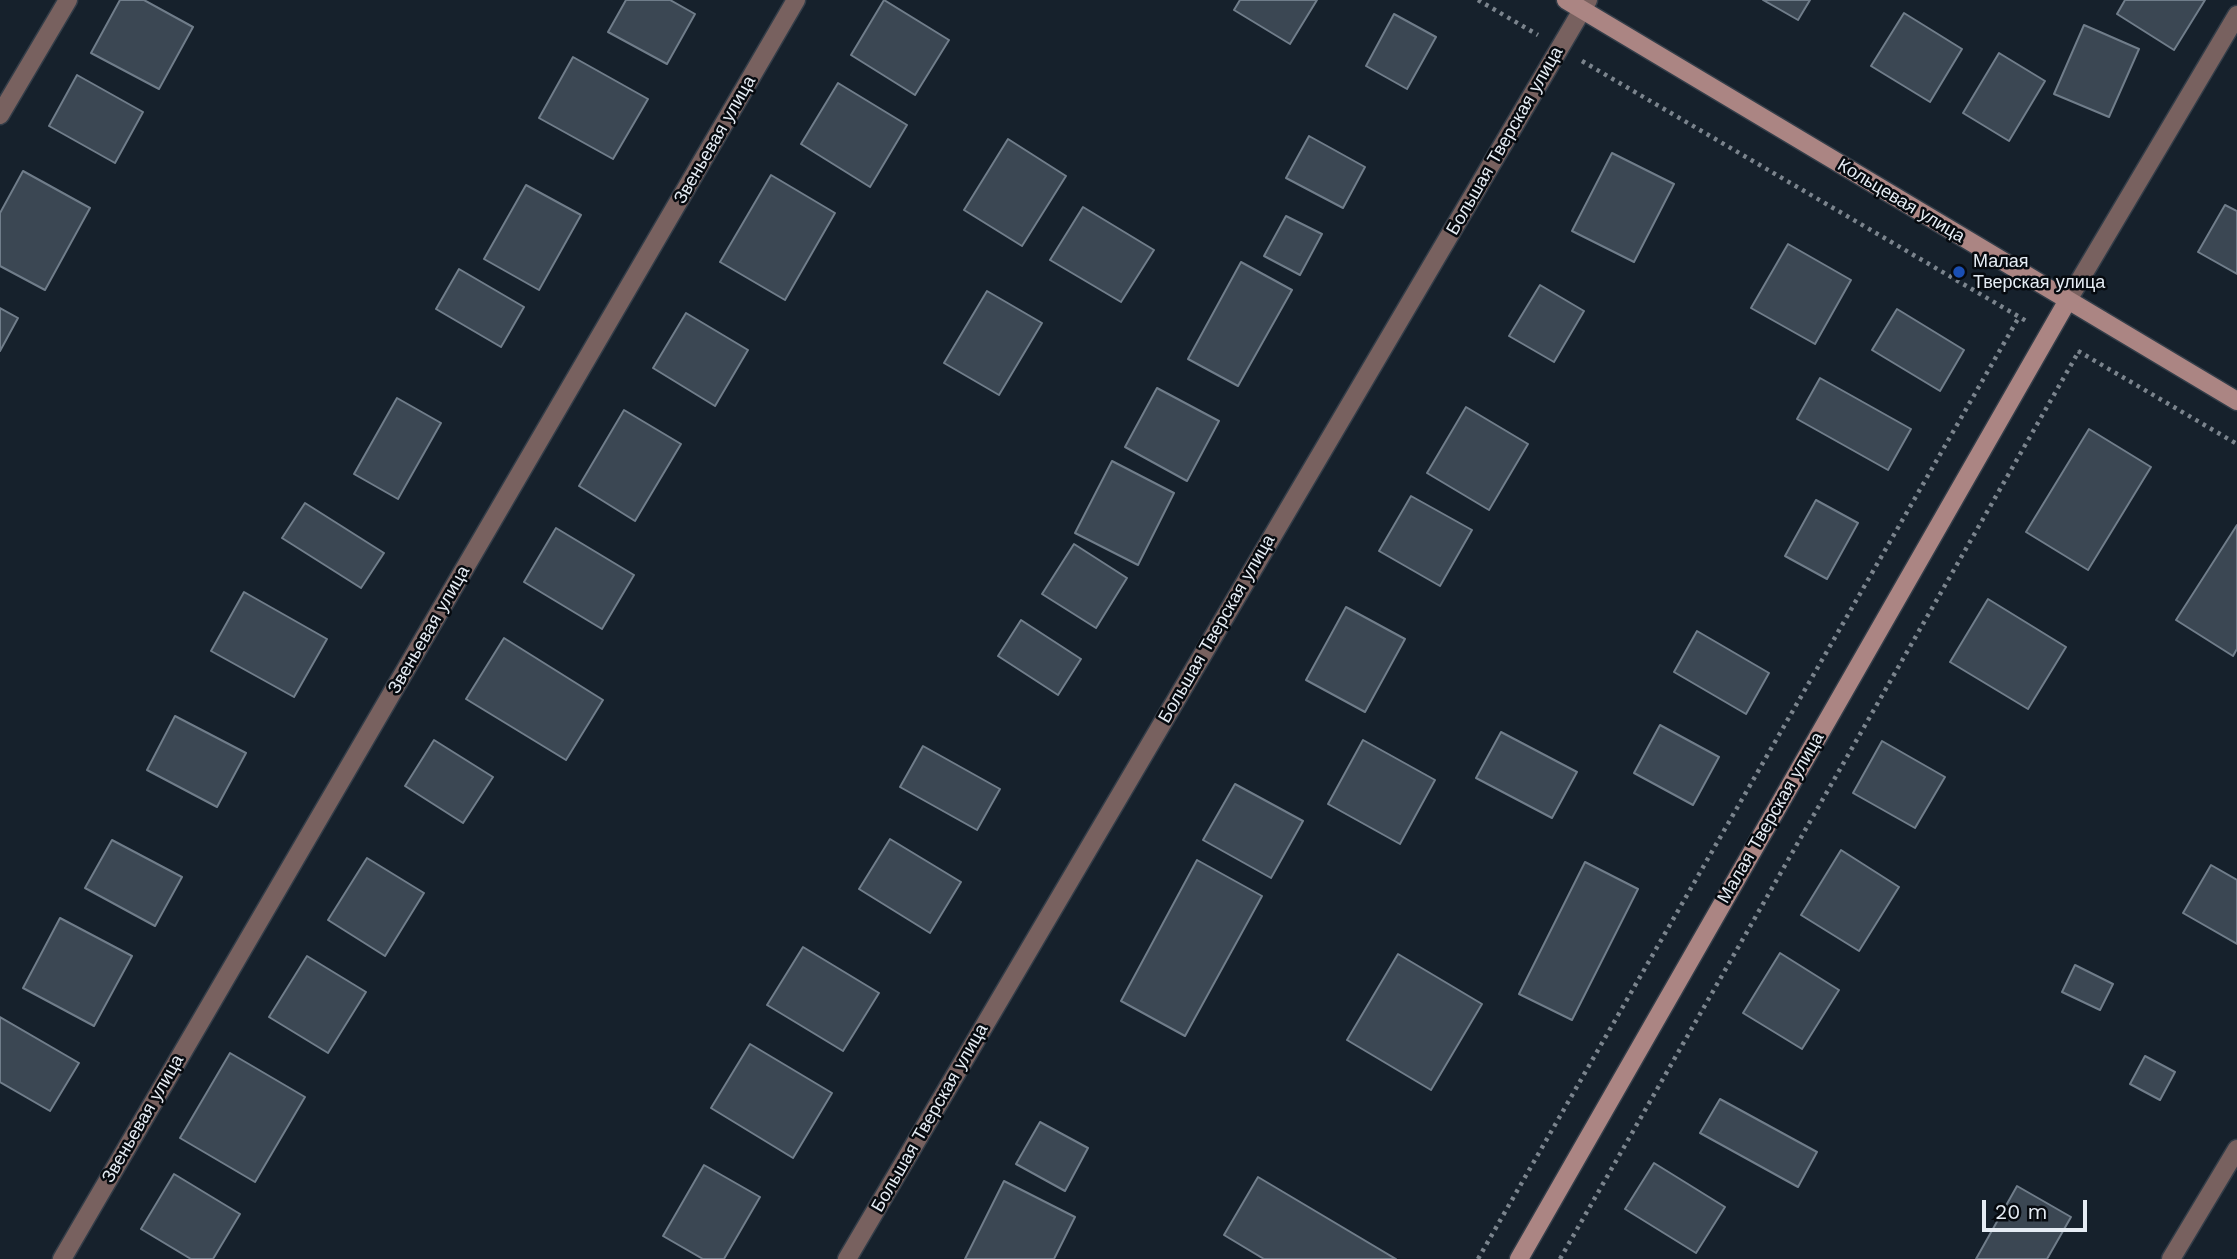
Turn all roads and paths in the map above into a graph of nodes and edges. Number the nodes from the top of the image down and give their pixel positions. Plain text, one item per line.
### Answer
1 (68, 0) edge
2 (796, 0) edge
3 (1478, 0) edge
4 (1566, 0) edge
5 (1585, 5) edge
6 (2237, 15) edge
7 (1560, 48) junction
8 (0, 115) edge
9 (2068, 300) junction
10 (2019, 317) junction
11 (2049, 334) junction
12 (2079, 351) junction
13 (2237, 401) edge
14 (2237, 444) edge
15 (2237, 1149) edge
16 (62, 1259) edge
17 (847, 1259) edge
18 (1478, 1259) edge
19 (1519, 1259) edge
20 (1560, 1259) edge
21 (2171, 1259) edge

1 - 8 street
2 - 16 street, Звеньевая улица
3 - 7 path
4 - 5 street, Кольцевая улица
5 - 7 street, Большая Тверская улица
5 - 9 street, Кольцевая улица
6 - 9 street, Малая Тверская улица
7 - 10 path
7 - 17 street, Большая Тверская улица
9 - 11 street, Малая Тверская улица
9 - 13 street, Кольцевая улица
10 - 11 path
10 - 18 path
11 - 12 path
11 - 19 street, Малая Тверская улица
12 - 14 path
12 - 20 path
15 - 21 street

